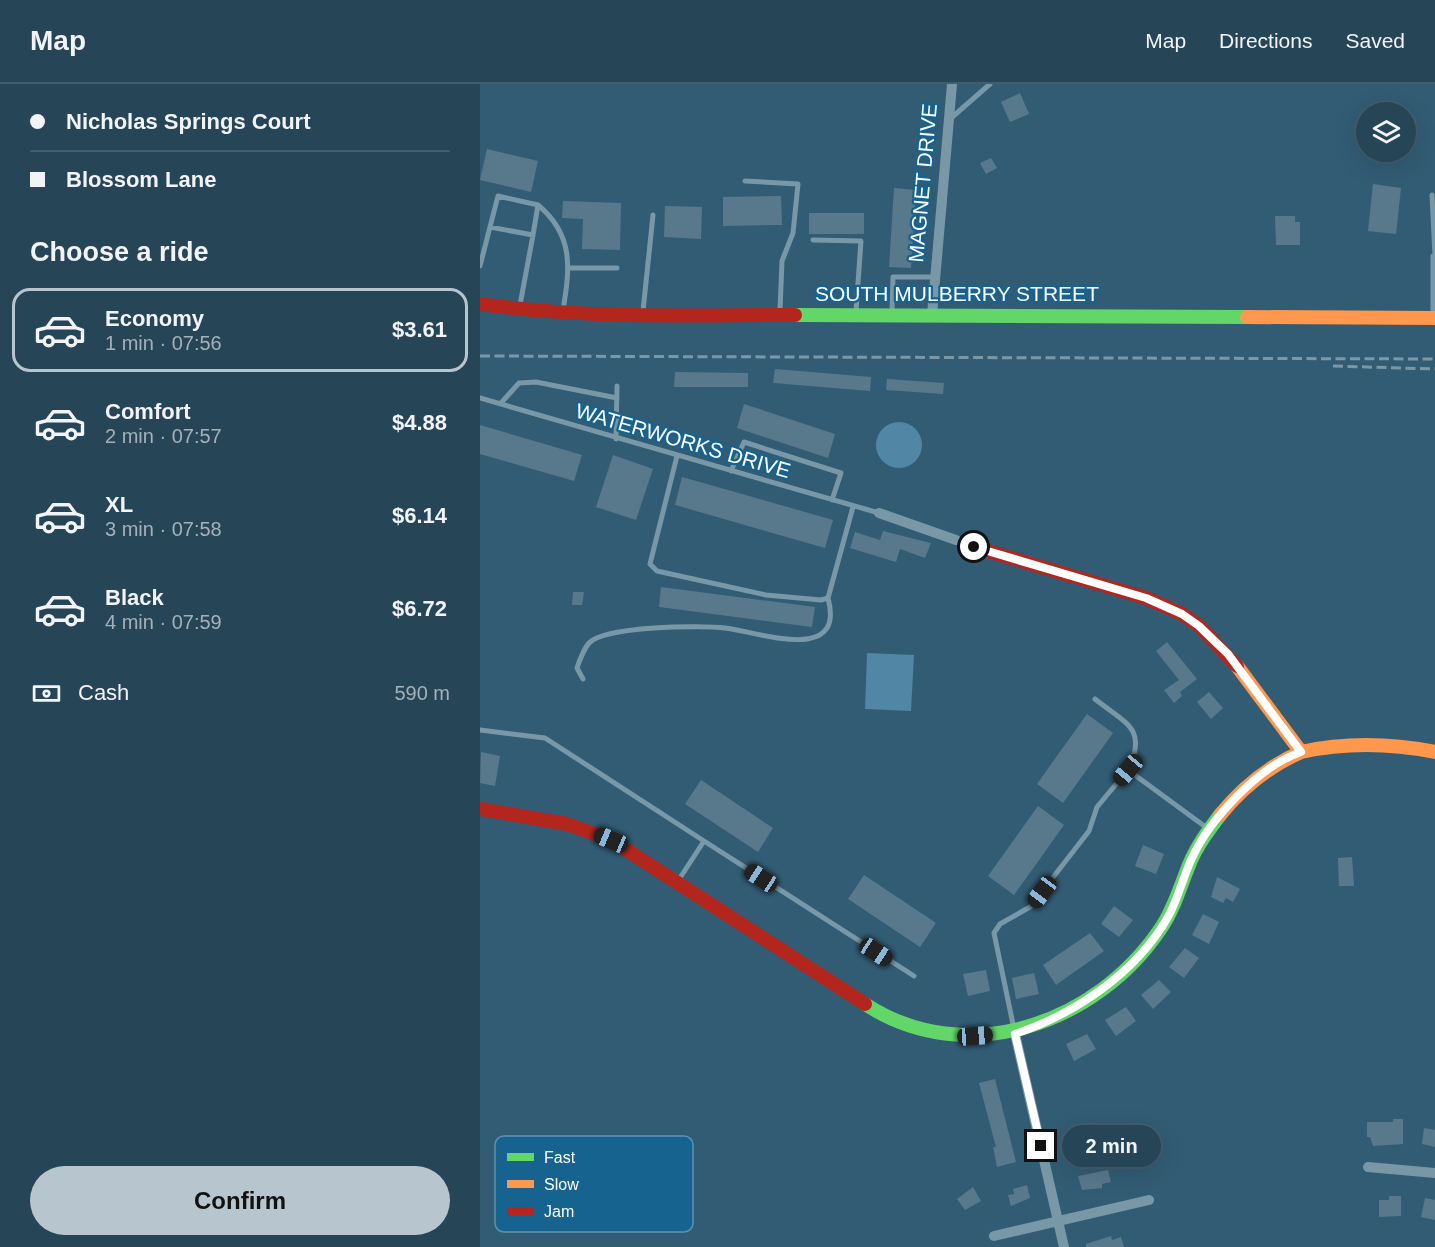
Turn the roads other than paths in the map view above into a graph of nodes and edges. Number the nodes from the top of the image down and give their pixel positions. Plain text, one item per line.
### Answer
1 (952, 84) edge
2 (990, 84) edge
3 (949, 120) junction
4 (745, 181) dead end
5 (1432, 195) dead end
6 (538, 205) junction
7 (653, 215) dead end
8 (490, 226) junction
9 (533, 235) junction
10 (813, 240) dead end
11 (1434, 256) edge
12 (481, 258) edge
13 (480, 266) edge
14 (570, 268) junction
15 (617, 268) dead end
16 (933, 281) junction
17 (480, 304) edge
18 (520, 310) junction
19 (562, 314) junction
20 (856, 314) junction
21 (892, 314) junction
22 (780, 315) junction
23 (932, 315) junction
24 (642, 316) junction
25 (1434, 318) edge
26 (617, 386) dead end
27 (480, 398) edge
28 (617, 398) junction
29 (501, 403) junction
30 (616, 439) junction
31 (677, 456) junction
32 (731, 471) junction
33 (832, 500) junction
34 (853, 507) junction
35 (879, 513) joint
36 (956, 540) dead end
37 (974, 547) dead end
38 (828, 598) junction
39 (583, 679) dead end
40 (1095, 699) dead end
41 (480, 730) edge
42 (1301, 752) junction
43 (1435, 752) edge
44 (1128, 770) junction
45 (480, 809) edge
46 (1209, 829) junction
47 (704, 841) junction
48 (678, 882) junction
49 (914, 976) dead end
50 (1015, 1034) junction
51 (1368, 1167) dead end
52 (1435, 1173) edge
53 (1149, 1200) dead end
54 (1059, 1221) junction
55 (994, 1236) dead end
56 (1064, 1247) edge

1 - 3 street, MAGNET DRIVE
2 - 3 lane
3 - 16 street, MAGNET DRIVE
4 - 22 lane
5 - 11 lane
6 - 8 lane
6 - 9 lane
6 - 14 lane
7 - 24 lane
8 - 9 lane
8 - 12 lane
9 - 18 lane
10 - 20 lane
11 - 25 lane
12 - 13 lane
14 - 15 lane
14 - 19 lane
16 - 21 lane
16 - 23 street, MAGNET DRIVE
17 - 18 street, SOUTH MULBERRY STREET
18 - 19 street, SOUTH MULBERRY STREET
19 - 24 street, SOUTH MULBERRY STREET
20 - 21 street, SOUTH MULBERRY STREET
20 - 22 street, SOUTH MULBERRY STREET
21 - 23 street, SOUTH MULBERRY STREET
22 - 24 street, SOUTH MULBERRY STREET
23 - 25 street, SOUTH MULBERRY STREET
26 - 28 lane
27 - 29 lane, WATERWORKS DRIVE
28 - 29 lane
28 - 30 lane
29 - 30 lane, WATERWORKS DRIVE
30 - 31 lane, WATERWORKS DRIVE
31 - 32 lane, WATERWORKS DRIVE
31 - 38 lane
32 - 33 lane, WATERWORKS DRIVE
32 - 33 lane
33 - 34 lane, WATERWORKS DRIVE
34 - 35 lane, WATERWORKS DRIVE
34 - 38 lane
35 - 36 street
37 - 42 street
38 - 39 lane
40 - 44 lane
41 - 47 lane
42 - 43 street
42 - 46 street
44 - 46 lane
44 - 50 lane
45 - 48 street
46 - 50 street
47 - 48 lane
47 - 49 lane
48 - 50 street
50 - 54 street
51 - 52 street
53 - 54 street
54 - 55 street
54 - 56 street

